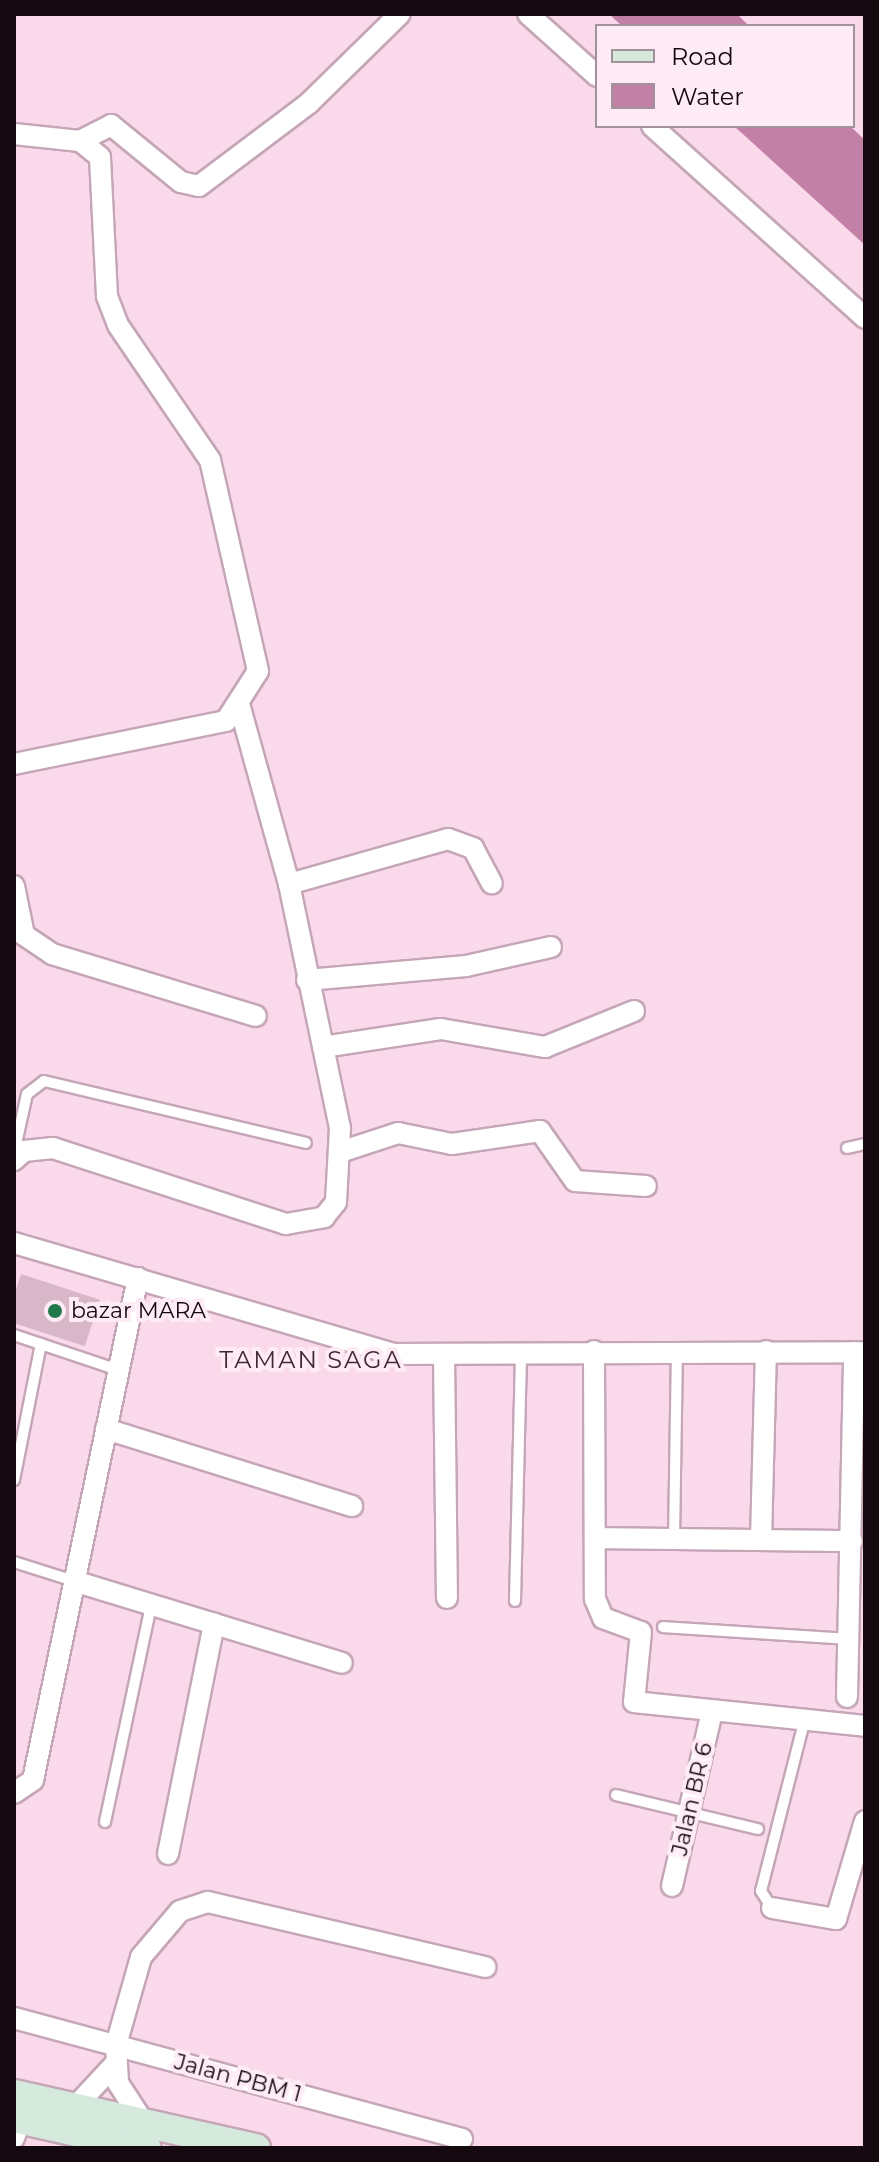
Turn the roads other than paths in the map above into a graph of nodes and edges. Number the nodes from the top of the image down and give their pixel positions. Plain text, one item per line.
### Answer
1 (400, 14) edge
2 (528, 14) edge
3 (595, 74) edge
4 (654, 128) edge
5 (14, 134) edge
6 (80, 141) junction
7 (865, 318) edge
8 (240, 707) junction
9 (14, 764) edge
10 (492, 883) dead end
11 (289, 884) junction
12 (14, 886) edge
13 (551, 947) dead end
14 (307, 980) junction
15 (634, 1011) dead end
16 (256, 1016) dead end
17 (323, 1047) junction
18 (306, 1143) dead end
19 (865, 1144) edge
20 (847, 1148) dead end
21 (343, 1151) junction
22 (14, 1153) edge
23 (14, 1160) edge
24 (646, 1186) dead end
25 (14, 1243) edge
26 (138, 1278) junction
27 (14, 1335) edge
28 (41, 1344) junction
29 (677, 1350) junction
30 (521, 1351) junction
31 (594, 1351) junction
32 (766, 1351) junction
33 (860, 1352) edge
34 (444, 1355) junction
35 (118, 1370) junction
36 (106, 1429) junction
37 (14, 1480) edge
38 (352, 1506) dead end
39 (600, 1538) junction
40 (674, 1539) junction
41 (761, 1540) junction
42 (852, 1541) junction
43 (14, 1562) edge
44 (74, 1581) junction
45 (447, 1598) dead end
46 (515, 1601) dead end
47 (151, 1605) junction
48 (214, 1624) junction
49 (663, 1627) dead end
50 (849, 1639) junction
51 (342, 1663) dead end
52 (847, 1697) dead end
53 (712, 1711) junction
54 (805, 1718) junction
55 (865, 1726) edge
56 (14, 1793) edge
57 (616, 1795) dead end
58 (689, 1814) junction
59 (865, 1821) edge
60 (105, 1822) dead end
61 (758, 1829) dead end
62 (168, 1854) dead end
63 (672, 1886) dead end
64 (772, 1908) joint
65 (486, 1967) dead end
66 (14, 2018) edge
67 (116, 2055) junction
68 (74, 2108) junction
69 (16, 2117) edge
70 (145, 2136) edge
71 (462, 2139) dead end
72 (256, 2148) edge

1 - 6 street
2 - 3 street
4 - 7 street
5 - 6 street
6 - 8 street
8 - 9 street
8 - 11 street
10 - 11 street
11 - 14 street
12 - 16 street
13 - 14 street
14 - 17 street
15 - 17 street
17 - 21 street
18 - 22 lane
19 - 20 lane
21 - 23 street
21 - 24 street
25 - 26 street
26 - 34 street
26 - 35 street
27 - 28 lane
28 - 35 lane
28 - 37 lane
29 - 31 street
29 - 32 street
29 - 40 lane
30 - 31 street
30 - 34 street
30 - 46 lane
31 - 39 street
32 - 33 street
32 - 41 street
33 - 42 street
34 - 45 street
35 - 36 street
36 - 38 street
36 - 44 street
39 - 40 street
39 - 53 street
40 - 41 street
41 - 42 street
42 - 50 street
43 - 44 lane
44 - 47 street
44 - 56 street
47 - 48 street
47 - 60 lane
48 - 51 street
48 - 62 street
49 - 50 lane
50 - 52 street
53 - 54 street
53 - 58 street, Jalan BR 6
54 - 55 street
54 - 64 lane
57 - 58 lane
58 - 61 lane
58 - 63 street, Jalan BR 6
59 - 64 street
65 - 67 street
66 - 67 street, Jalan PBM 1
67 - 68 street
67 - 70 street
67 - 71 street, Jalan PBM 1
68 - 69 main road
68 - 70 main road
69 - 70 main road
70 - 72 main road

